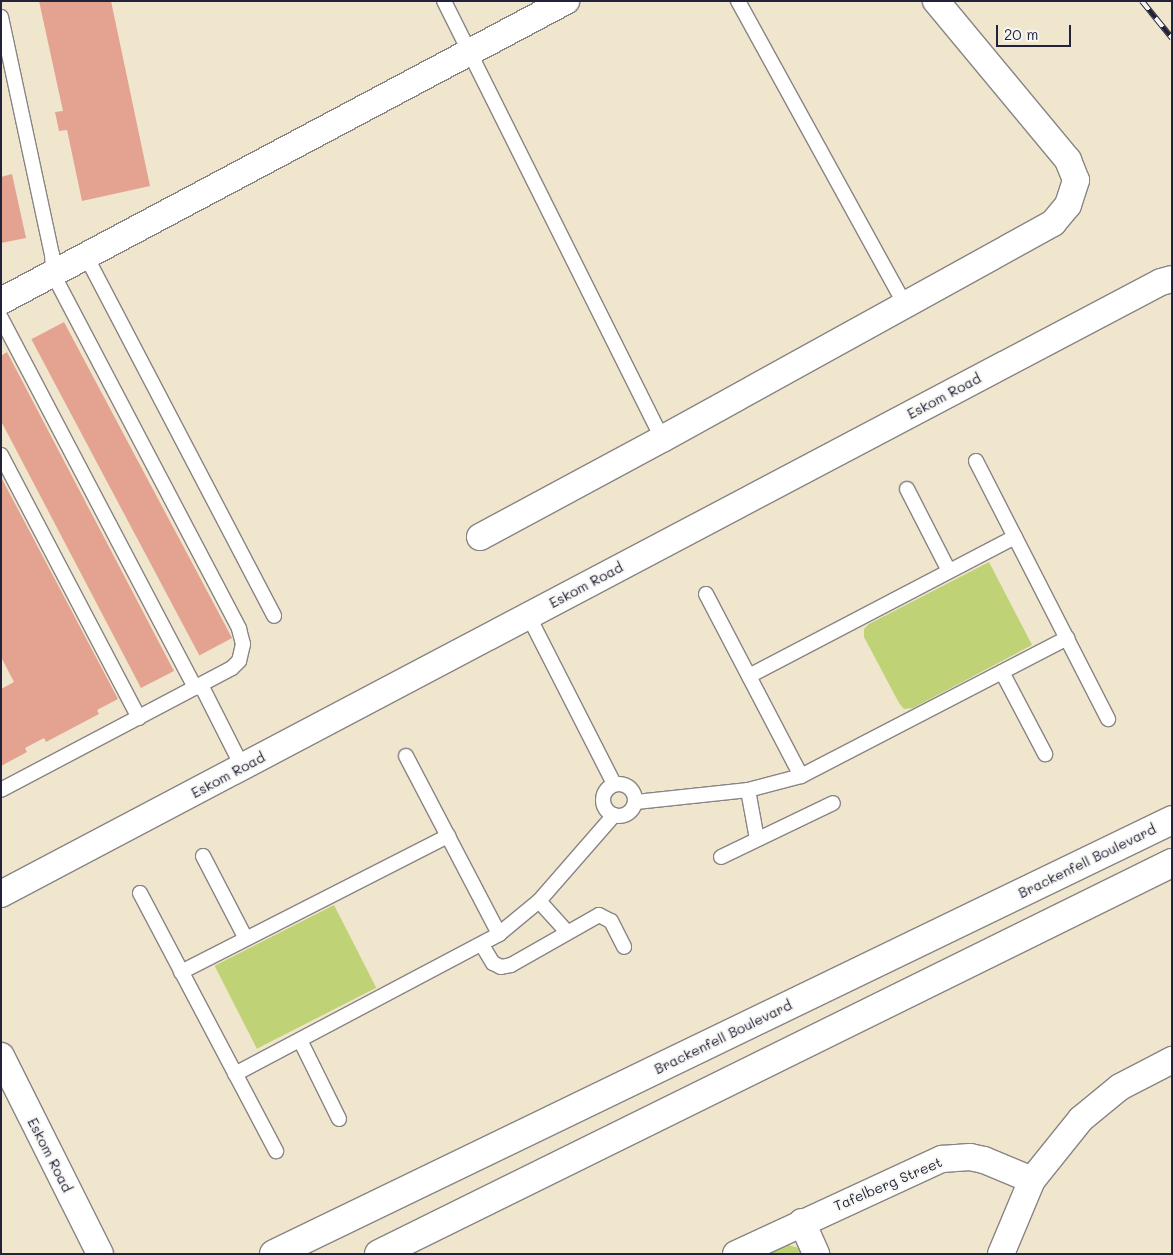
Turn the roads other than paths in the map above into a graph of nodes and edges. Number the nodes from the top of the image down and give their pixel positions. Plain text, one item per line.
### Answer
1 (444, 1) edge
2 (566, 1) edge
3 (738, 1) edge
4 (936, 1) edge
5 (1, 17) edge
6 (3, 32) edge
7 (471, 52) junction
8 (86, 256) junction
9 (53, 274) junction
10 (1172, 279) edge
11 (1, 301) edge
12 (905, 305) junction
13 (1, 318) edge
14 (662, 440) junction
15 (1, 455) edge
16 (976, 461) dead end
17 (907, 489) dead end
18 (480, 537) dead end
19 (1014, 537) junction
20 (949, 571) junction
21 (706, 594) dead end
22 (528, 615) junction
23 (274, 616) dead end
24 (1067, 638) junction
25 (1002, 672) junction
26 (749, 676) junction
27 (198, 686) junction
28 (139, 718) junction
29 (1108, 719) dead end
30 (1045, 754) dead end
31 (406, 756) dead end
32 (243, 768) junction
33 (801, 776) junction
34 (614, 784) junction
35 (1, 790) edge
36 (748, 790) junction
37 (636, 802) junction
38 (833, 803) dead end
39 (614, 815) junction
40 (1172, 820) edge
41 (448, 836) junction
42 (757, 840) junction
43 (203, 856) dead end
44 (721, 857) dead end
45 (1172, 863) edge
46 (1, 894) edge
47 (140, 894) dead end
48 (539, 900) junction
49 (567, 932) junction
50 (499, 934) junction
51 (246, 939) junction
52 (482, 945) junction
53 (624, 947) dead end
54 (181, 972) junction
55 (300, 1040) junction
56 (1, 1056) edge
57 (1170, 1064) edge
58 (235, 1074) junction
59 (339, 1119) dead end
60 (276, 1151) dead end
61 (1032, 1180) junction
62 (802, 1222) junction
63 (100, 1254) edge
64 (274, 1254) edge
65 (379, 1254) edge
66 (736, 1254) edge
67 (816, 1254) edge
68 (1001, 1254) edge

1 - 7 lane
2 - 7 street
3 - 12 lane
4 - 12 street
5 - 6 lane
6 - 9 lane
7 - 8 street
7 - 14 lane
8 - 9 street
8 - 23 lane
9 - 11 street
9 - 27 lane
10 - 22 street, Eskom Road
12 - 14 street
13 - 27 lane
14 - 18 street
15 - 28 lane
16 - 19 lane
17 - 20 lane
19 - 20 lane
19 - 24 lane
20 - 26 lane
21 - 26 lane
22 - 32 street, Eskom Road
22 - 34 lane
24 - 25 lane
24 - 29 lane
25 - 30 lane
25 - 33 lane
26 - 33 lane
27 - 28 lane
27 - 32 lane
28 - 35 lane
31 - 41 lane
32 - 46 street, Eskom Road
33 - 36 lane
34 - 37 lane
34 - 39 lane
36 - 37 lane
36 - 42 lane
37 - 39 lane
38 - 42 lane
39 - 48 lane
40 - 64 street, Brackenfell Boulevard
41 - 50 lane
41 - 51 lane
42 - 44 lane
43 - 51 lane
45 - 65 street
47 - 54 lane
48 - 49 lane
48 - 50 lane
49 - 52 lane
49 - 53 lane
50 - 52 lane
51 - 54 lane
52 - 55 lane
54 - 58 lane
55 - 58 lane
55 - 59 lane
56 - 63 street, Eskom Road
57 - 61 street
58 - 60 lane
61 - 62 street, Tafelberg Street
61 - 68 street
62 - 66 street, Tafelberg Street
62 - 67 street

